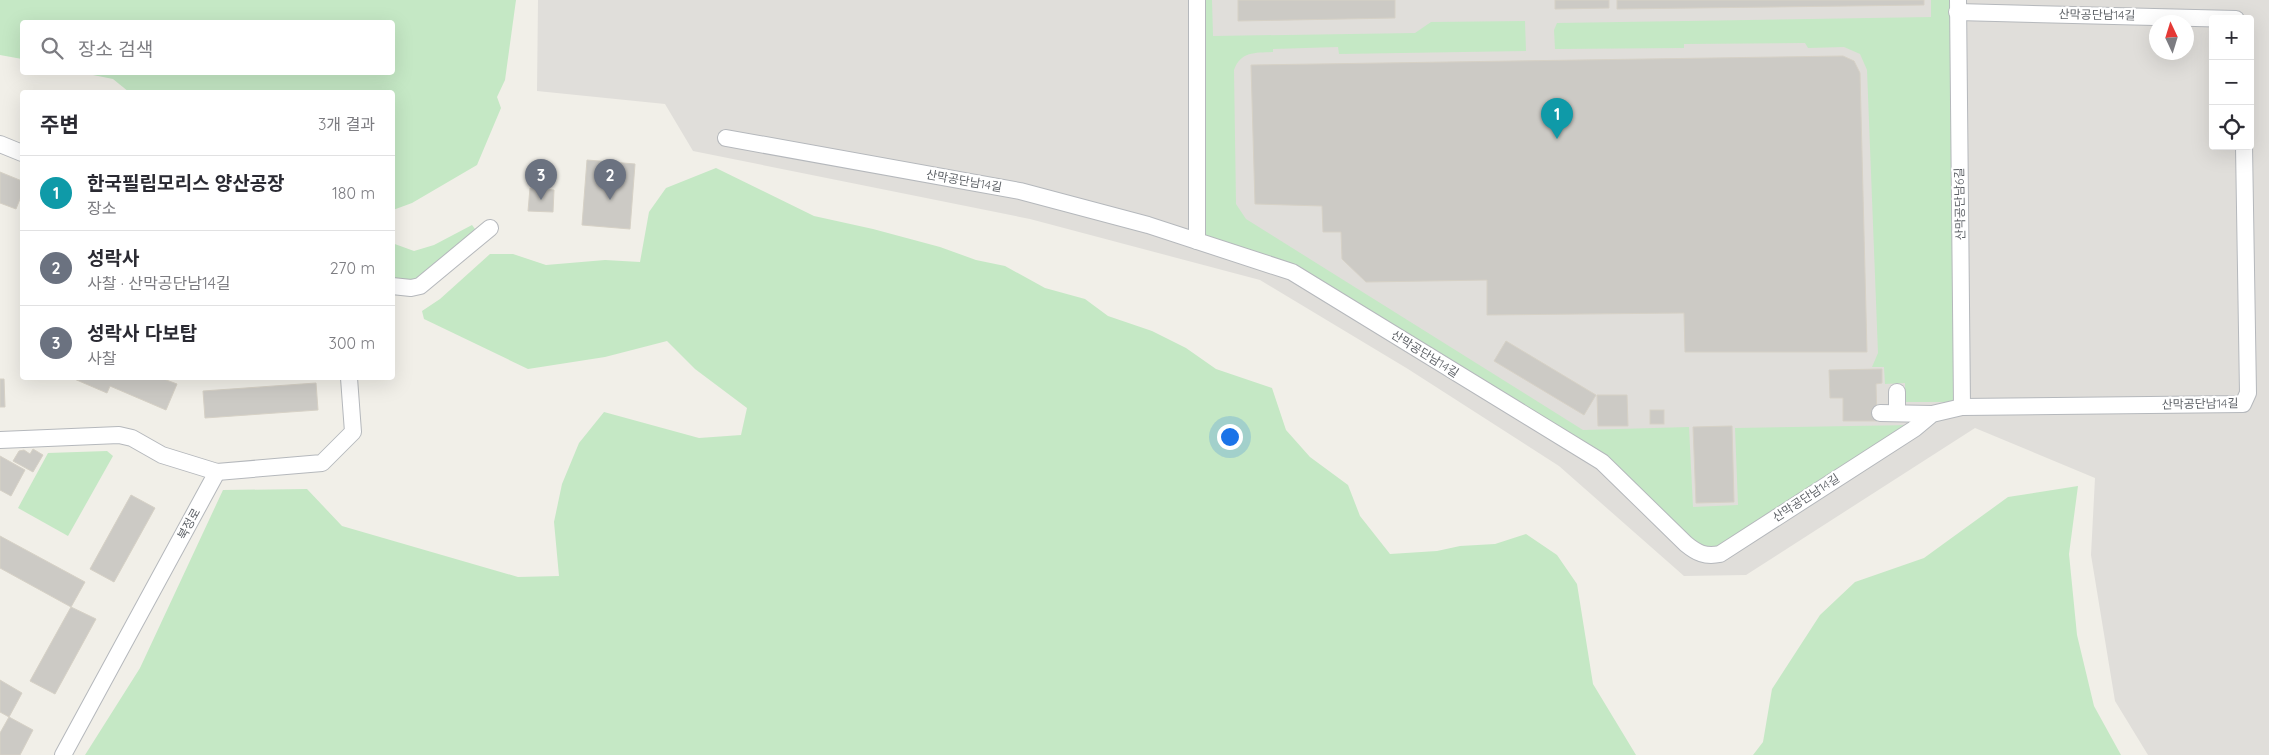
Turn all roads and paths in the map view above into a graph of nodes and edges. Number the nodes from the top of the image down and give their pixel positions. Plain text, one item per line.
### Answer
1 (1197, 0) edge
2 (1957, 6) edge
3 (2209, 18) edge
4 (726, 138) dead end
5 (0, 144) edge
6 (2244, 150) edge
7 (20, 152) edge
8 (490, 228) dead end
9 (1197, 241) junction
10 (395, 286) edge
11 (349, 380) edge
12 (1897, 392) dead end
13 (1962, 407) junction
14 (1880, 413) dead end
15 (1898, 413) junction
16 (1932, 414) junction
17 (0, 440) edge
18 (217, 472) junction
19 (63, 755) edge

1 - 9 street
2 - 3 street, 산막공단남14길
2 - 13 street, 산막공단남6길
4 - 9 street, 산막공단남14길
5 - 7 street
6 - 13 street, 산막공단남14길
8 - 10 street
9 - 16 street, 산막공단남14길
11 - 18 street
12 - 15 street
13 - 16 street, 산막공단남14길
14 - 15 street
15 - 16 street
17 - 18 street
18 - 19 street, 북정로

